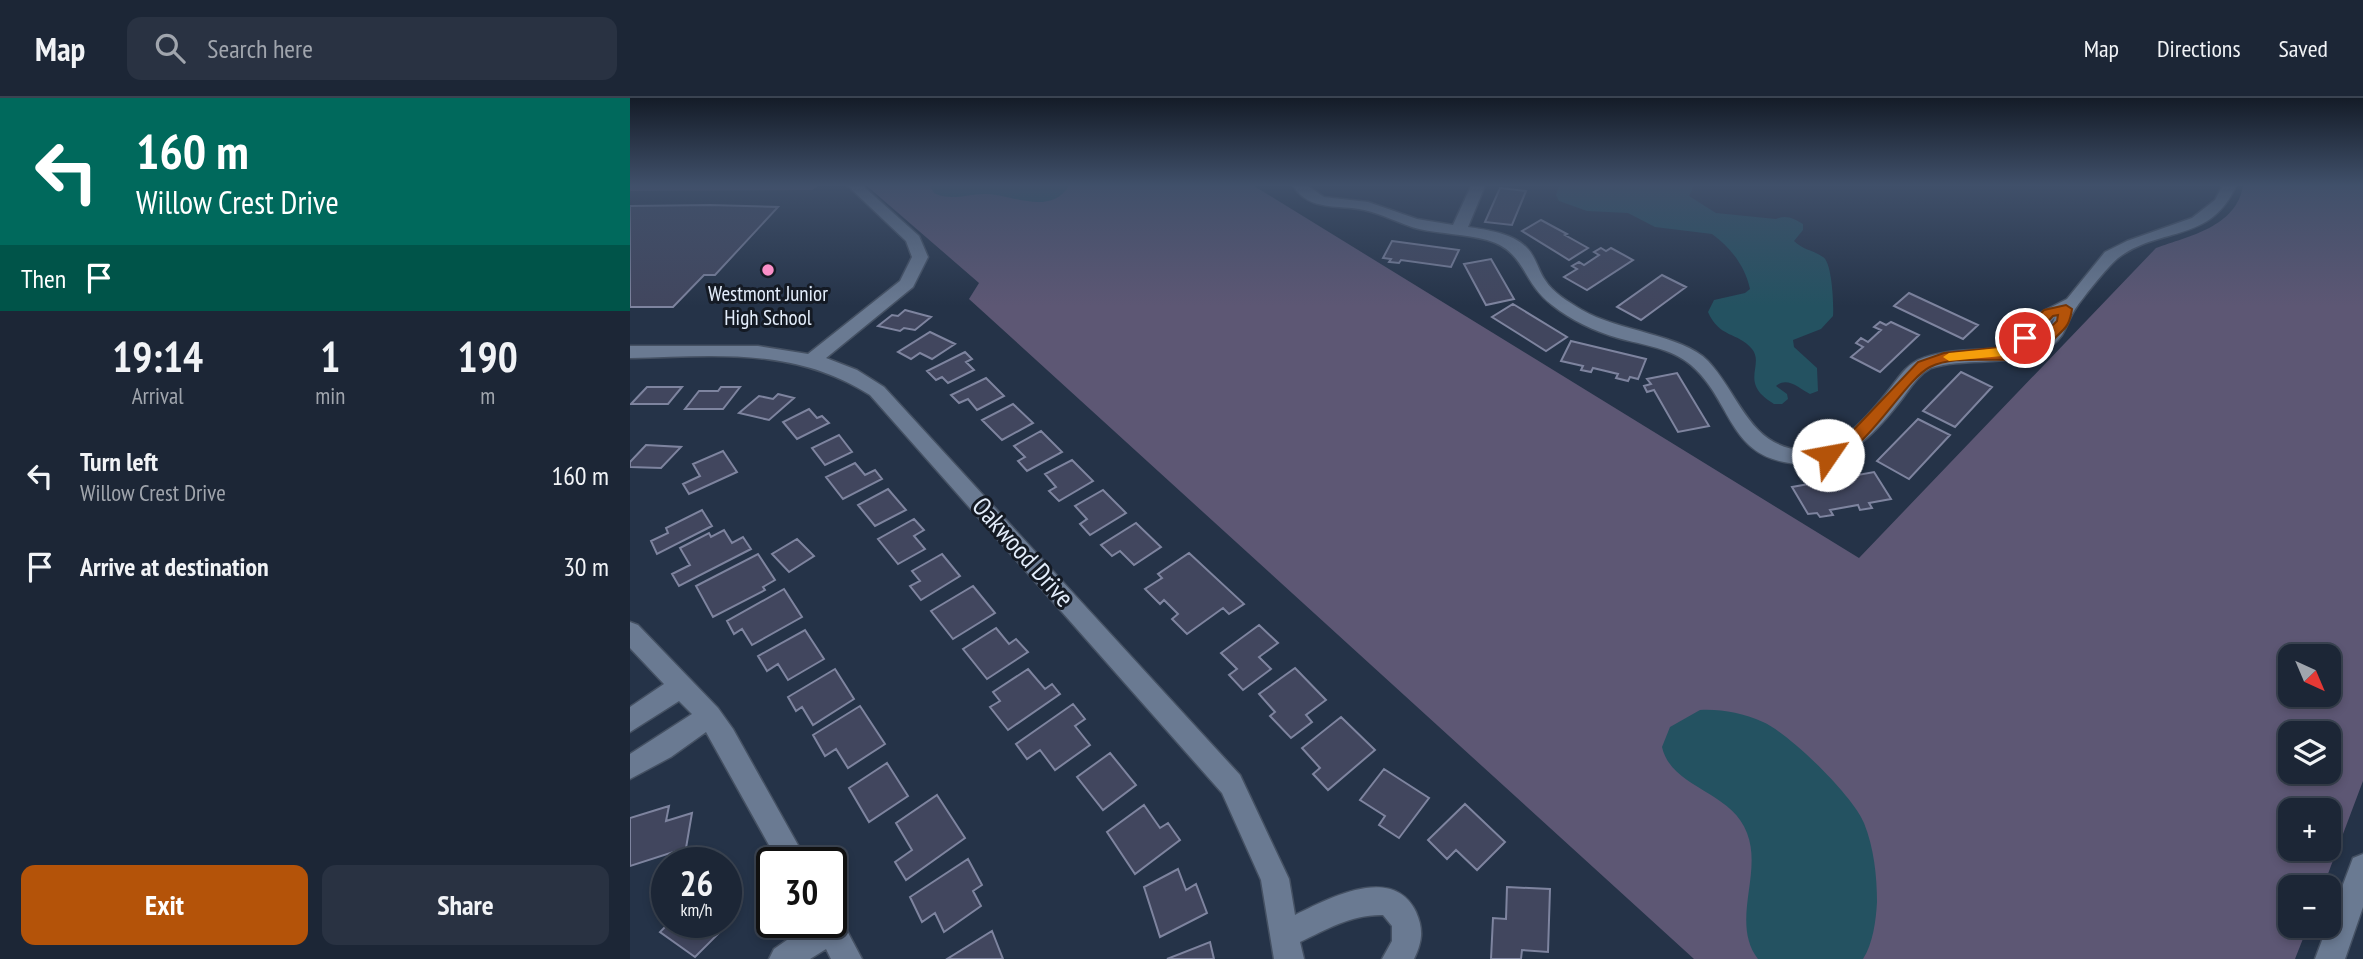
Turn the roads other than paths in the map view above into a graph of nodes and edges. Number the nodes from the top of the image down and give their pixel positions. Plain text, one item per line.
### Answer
1 (899, 226) edge
2 (1432, 226) edge
3 (1460, 226) edge
4 (2184, 226) edge
5 (1458, 230) junction
6 (630, 352) edge
7 (811, 361) junction
8 (630, 632) edge
9 (681, 686) junction
10 (709, 716) junction
11 (630, 721) edge
12 (630, 767) edge
13 (785, 847) edge
14 (2363, 868) edge
15 (812, 938) edge
16 (836, 938) edge
17 (1288, 946) edge
18 (784, 959) edge
19 (847, 959) edge
20 (1397, 959) edge
21 (2330, 959) edge

1 - 7 street
2 - 5 street
3 - 5 street
4 - 5 street
6 - 7 street, Oakwood Drive
7 - 17 street, Oakwood Drive
8 - 9 street
9 - 10 street
9 - 11 street
10 - 12 street
10 - 13 street
14 - 21 street
15 - 18 street
16 - 19 street
17 - 20 street, Oakwood Drive

